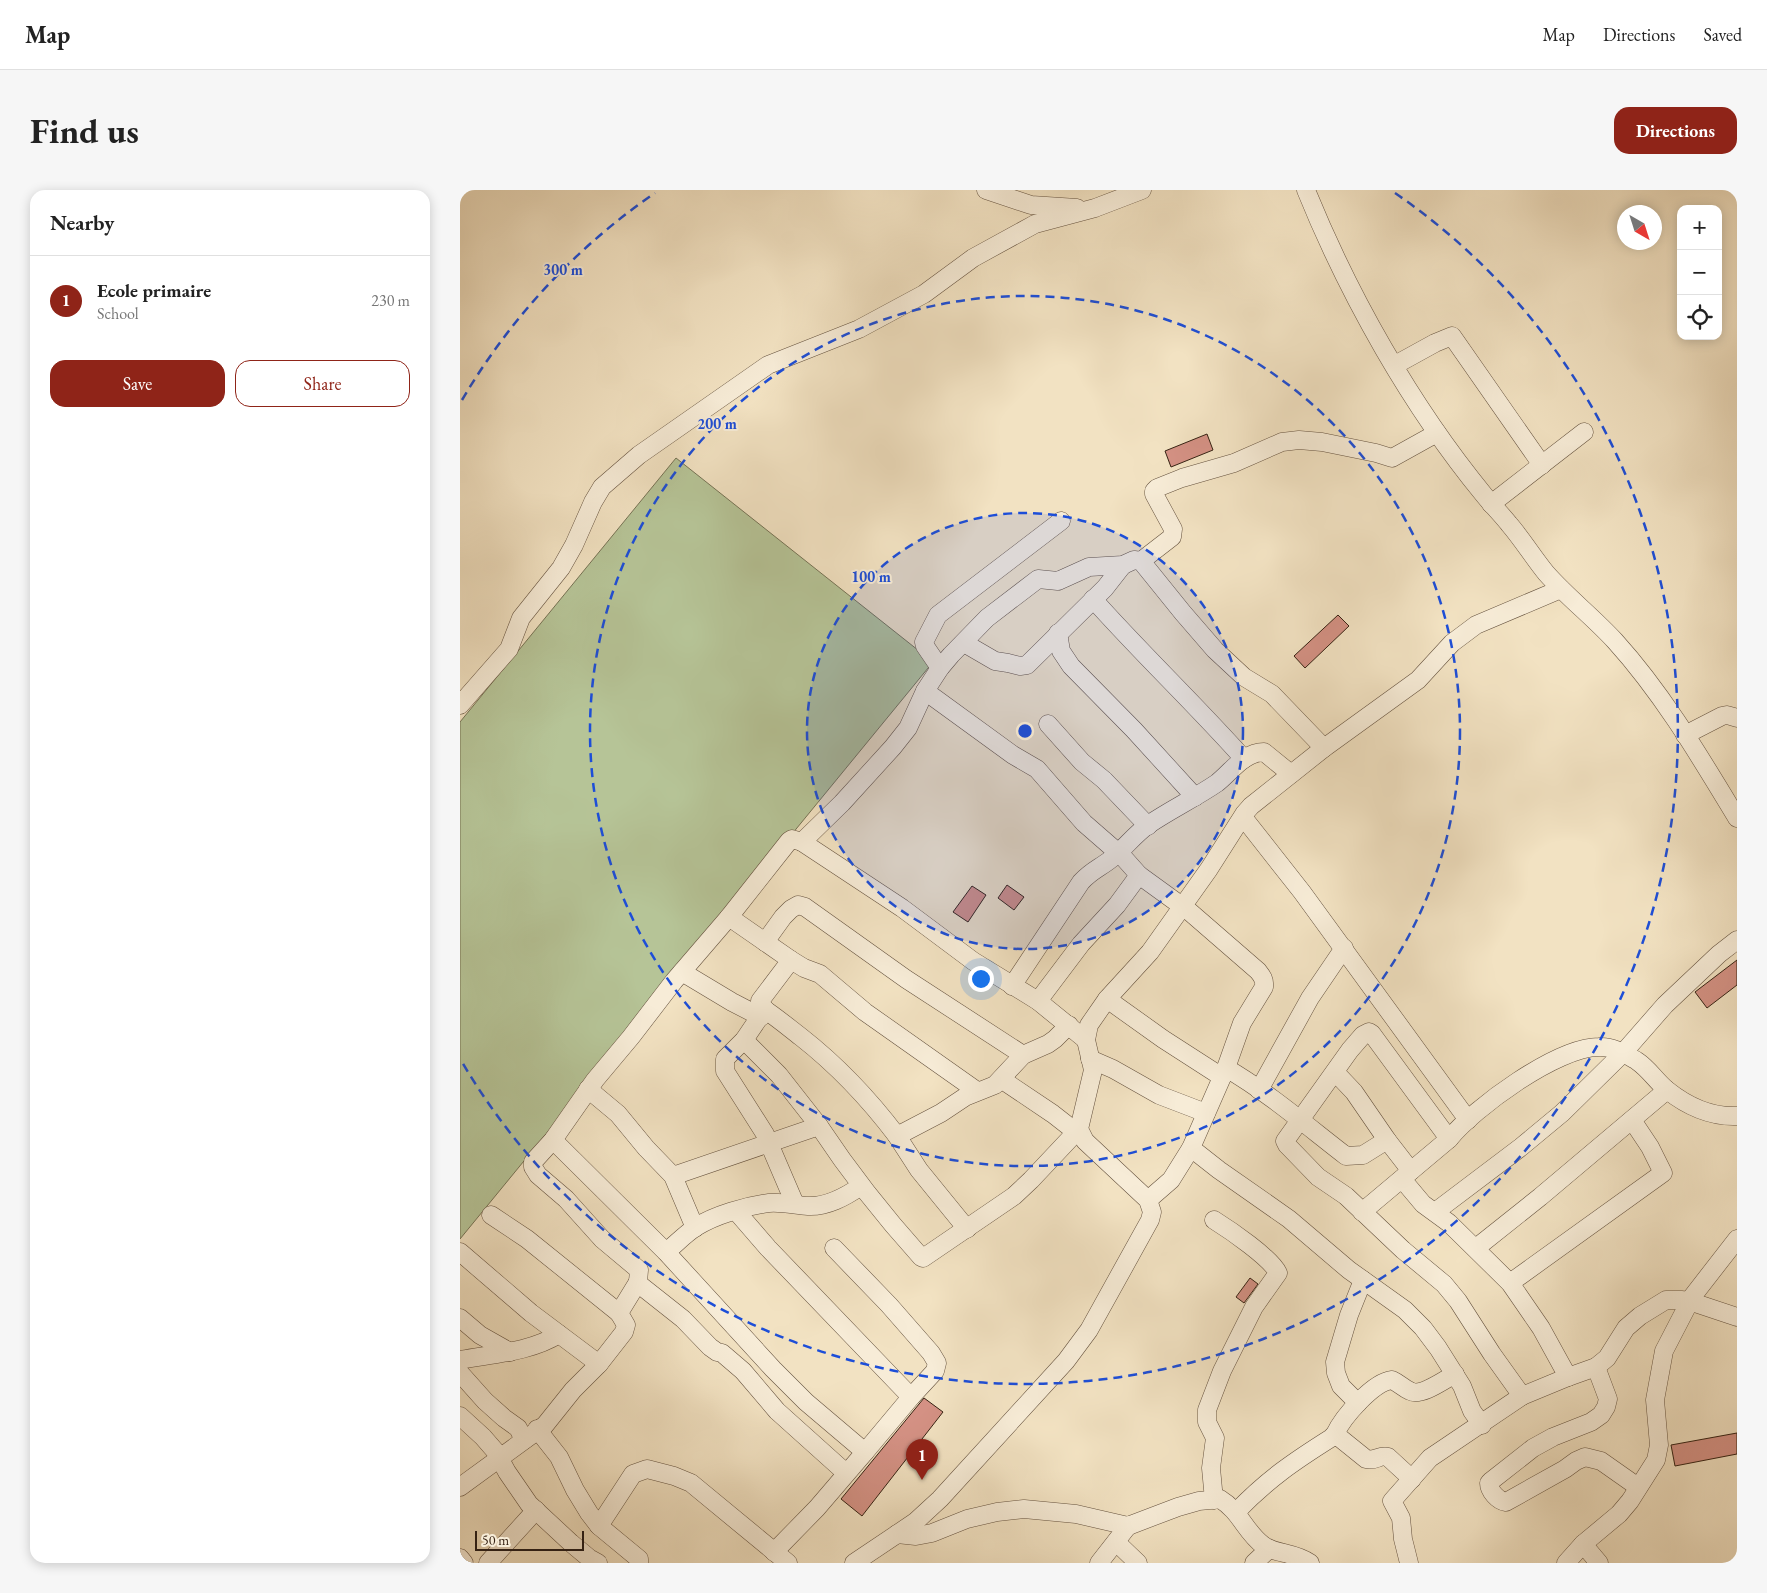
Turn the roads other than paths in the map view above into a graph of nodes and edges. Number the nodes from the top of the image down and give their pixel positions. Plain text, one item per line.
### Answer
1 (986, 190) edge
2 (1142, 190) edge
3 (1306, 190) edge
4 (1095, 208) junction
5 (1395, 365) junction
6 (1584, 432) dead end
7 (1437, 433) junction
8 (1542, 465) junction
9 (1491, 504) junction
10 (1060, 521) dead end
11 (1141, 562) junction
12 (1122, 565) junction
13 (1562, 589) junction
14 (1093, 599) junction
15 (1058, 633) junction
16 (964, 643) junction
17 (940, 668) junction
18 (926, 691) junction
19 (460, 705) edge
20 (1737, 718) edge
21 (1048, 724) dead end
22 (1685, 735) junction
23 (1324, 748) junction
24 (1244, 759) junction
25 (1291, 774) junction
26 (1195, 797) junction
27 (1242, 817) junction
28 (1737, 818) edge
29 (1148, 826) junction
30 (802, 842) junction
31 (1119, 853) junction
32 (1139, 875) junction
33 (1182, 906) junction
34 (729, 916) junction
35 (1737, 940) edge
36 (765, 942) junction
37 (1344, 948) junction
38 (791, 960) junction
39 (682, 972) junction
40 (1012, 986) junction
41 (1108, 999) junction
42 (1038, 1001) junction
43 (763, 1013) junction
44 (1068, 1025) junction
45 (744, 1040) junction
46 (1086, 1040) junction
47 (1623, 1053) junction
48 (1023, 1055) junction
49 (1090, 1059) junction
50 (1335, 1072) junction
51 (1224, 1073) junction
52 (1001, 1079) junction
53 (588, 1089) junction
54 (1259, 1090) junction
55 (1668, 1090) junction
56 (977, 1091) junction
57 (1206, 1113) junction
58 (1737, 1116) edge
59 (1301, 1119) junction
60 (1468, 1120) junction
61 (1632, 1120) junction
62 (819, 1126) junction
63 (1078, 1131) junction
64 (897, 1136) junction
65 (553, 1140) junction
66 (1386, 1140) junction
67 (1450, 1140) junction
68 (769, 1143) junction
69 (1192, 1148) junction
70 (1406, 1175) junction
71 (673, 1176) junction
72 (861, 1186) junction
73 (1148, 1200) junction
74 (796, 1204) junction
75 (736, 1211) junction
76 (1362, 1212) junction
77 (1435, 1212) junction
78 (491, 1215) dead end
79 (1214, 1220) dead end
80 (695, 1228) junction
81 (967, 1229) junction
82 (1737, 1239) edge
83 (834, 1248) dead end
84 (1476, 1248) junction
85 (460, 1252) edge
86 (666, 1252) junction
87 (1363, 1280) junction
88 (638, 1282) junction
89 (1510, 1283) junction
90 (1690, 1301) junction
91 (619, 1313) junction
92 (1737, 1317) edge
93 (460, 1318) edge
94 (559, 1334) junction
95 (510, 1352) junction
96 (460, 1360) edge
97 (599, 1364) junction
98 (1596, 1367) junction
99 (460, 1373) edge
100 (1455, 1374) junction
101 (1568, 1377) junction
102 (1522, 1396) junction
103 (911, 1397) junction
104 (1358, 1403) junction
105 (460, 1416) edge
106 (1482, 1425) junction
107 (1335, 1434) junction
108 (531, 1435) junction
109 (865, 1452) junction
110 (500, 1459) junction
111 (846, 1473) junction
112 (1412, 1479) junction
113 (460, 1487) edge
114 (1638, 1487) junction
115 (1214, 1500) junction
116 (536, 1510) junction
117 (1236, 1512) junction
118 (599, 1526) junction
119 (1128, 1526) junction
120 (897, 1534) junction
121 (1116, 1542) junction
122 (1583, 1544) junction
123 (1269, 1549) junction
124 (460, 1558) edge
125 (781, 1558) edge
126 (464, 1563) edge
127 (488, 1563) edge
128 (598, 1563) edge
129 (639, 1563) edge
130 (854, 1563) edge
131 (1099, 1563) edge
132 (1138, 1563) edge
133 (1254, 1563) edge
134 (1310, 1563) edge
135 (1409, 1563) edge
136 (1566, 1563) edge
137 (1599, 1563) edge

1 - 4 street
2 - 4 street
3 - 5 street
4 - 19 street
5 - 7 street
5 - 8 street
6 - 8 street
7 - 9 street
7 - 11 street
8 - 9 street
9 - 13 street
10 - 17 street
11 - 12 street
11 - 23 street
12 - 14 street
12 - 16 street
13 - 22 street
13 - 23 street
14 - 15 street
14 - 24 street
15 - 16 street
15 - 26 street
16 - 17 street
17 - 18 street
18 - 30 street
18 - 31 street
20 - 22 street
21 - 29 street
22 - 28 street
23 - 25 street
24 - 25 street
24 - 26 street
25 - 27 street
26 - 29 street
27 - 33 street
27 - 37 street
29 - 31 street
30 - 34 street
30 - 40 street
31 - 32 street
31 - 40 street
32 - 33 street
32 - 42 street
33 - 41 street
33 - 51 street
34 - 36 street
34 - 39 street
35 - 47 street
36 - 38 street
36 - 48 street
37 - 54 street
37 - 60 street
38 - 43 street
38 - 56 street
39 - 43 street
39 - 53 street
40 - 42 street
41 - 46 street
41 - 51 street
42 - 44 street
43 - 45 street
43 - 64 street
44 - 46 street
44 - 48 street
45 - 62 street
45 - 68 street
46 - 49 street
47 - 55 street
47 - 60 street
47 - 77 street
48 - 52 street
49 - 57 street
49 - 63 street
50 - 59 street
50 - 66 street
50 - 67 street
51 - 54 street
51 - 57 street
52 - 56 street
52 - 63 street
53 - 65 street
53 - 71 street
54 - 59 street
55 - 58 street
55 - 61 street
56 - 64 street
57 - 69 street
59 - 66 street
59 - 76 street
60 - 67 street
61 - 84 street
61 - 89 street
62 - 68 street
62 - 72 street
63 - 73 street
63 - 81 street
64 - 81 street
65 - 86 street
65 - 88 street
66 - 70 street
67 - 70 street
68 - 71 street
68 - 74 street
69 - 73 street
69 - 87 street
70 - 76 street
70 - 77 street
71 - 80 street
72 - 74 street
72 - 81 street
73 - 120 street
74 - 75 street
75 - 80 street
75 - 103 street
76 - 102 street
77 - 84 street
78 - 91 street
79 - 115 street
80 - 86 street
82 - 90 street
83 - 103 street
84 - 89 street
85 - 94 street
86 - 109 street
87 - 100 street
87 - 104 street
88 - 91 street
88 - 111 street
89 - 101 street
90 - 92 street
90 - 98 street
90 - 114 street
91 - 97 street
93 - 95 street
94 - 95 street
94 - 97 street
95 - 96 street
97 - 108 street
98 - 101 street
98 - 114 street
99 - 108 street
100 - 104 street
100 - 106 street
101 - 102 street
102 - 106 street
103 - 109 street
104 - 107 street
105 - 110 street
106 - 112 street
107 - 112 street
107 - 117 street
108 - 110 street
108 - 118 street
109 - 111 street
110 - 113 street
110 - 116 street
111 - 125 street
112 - 135 street
114 - 122 street
115 - 117 street
115 - 119 street
116 - 127 street
116 - 128 street
117 - 123 street
118 - 125 street
118 - 129 street
119 - 120 street
119 - 121 street
120 - 130 street
121 - 131 street
121 - 132 street
122 - 136 street
122 - 137 street
123 - 133 street
123 - 134 street
124 - 126 street

